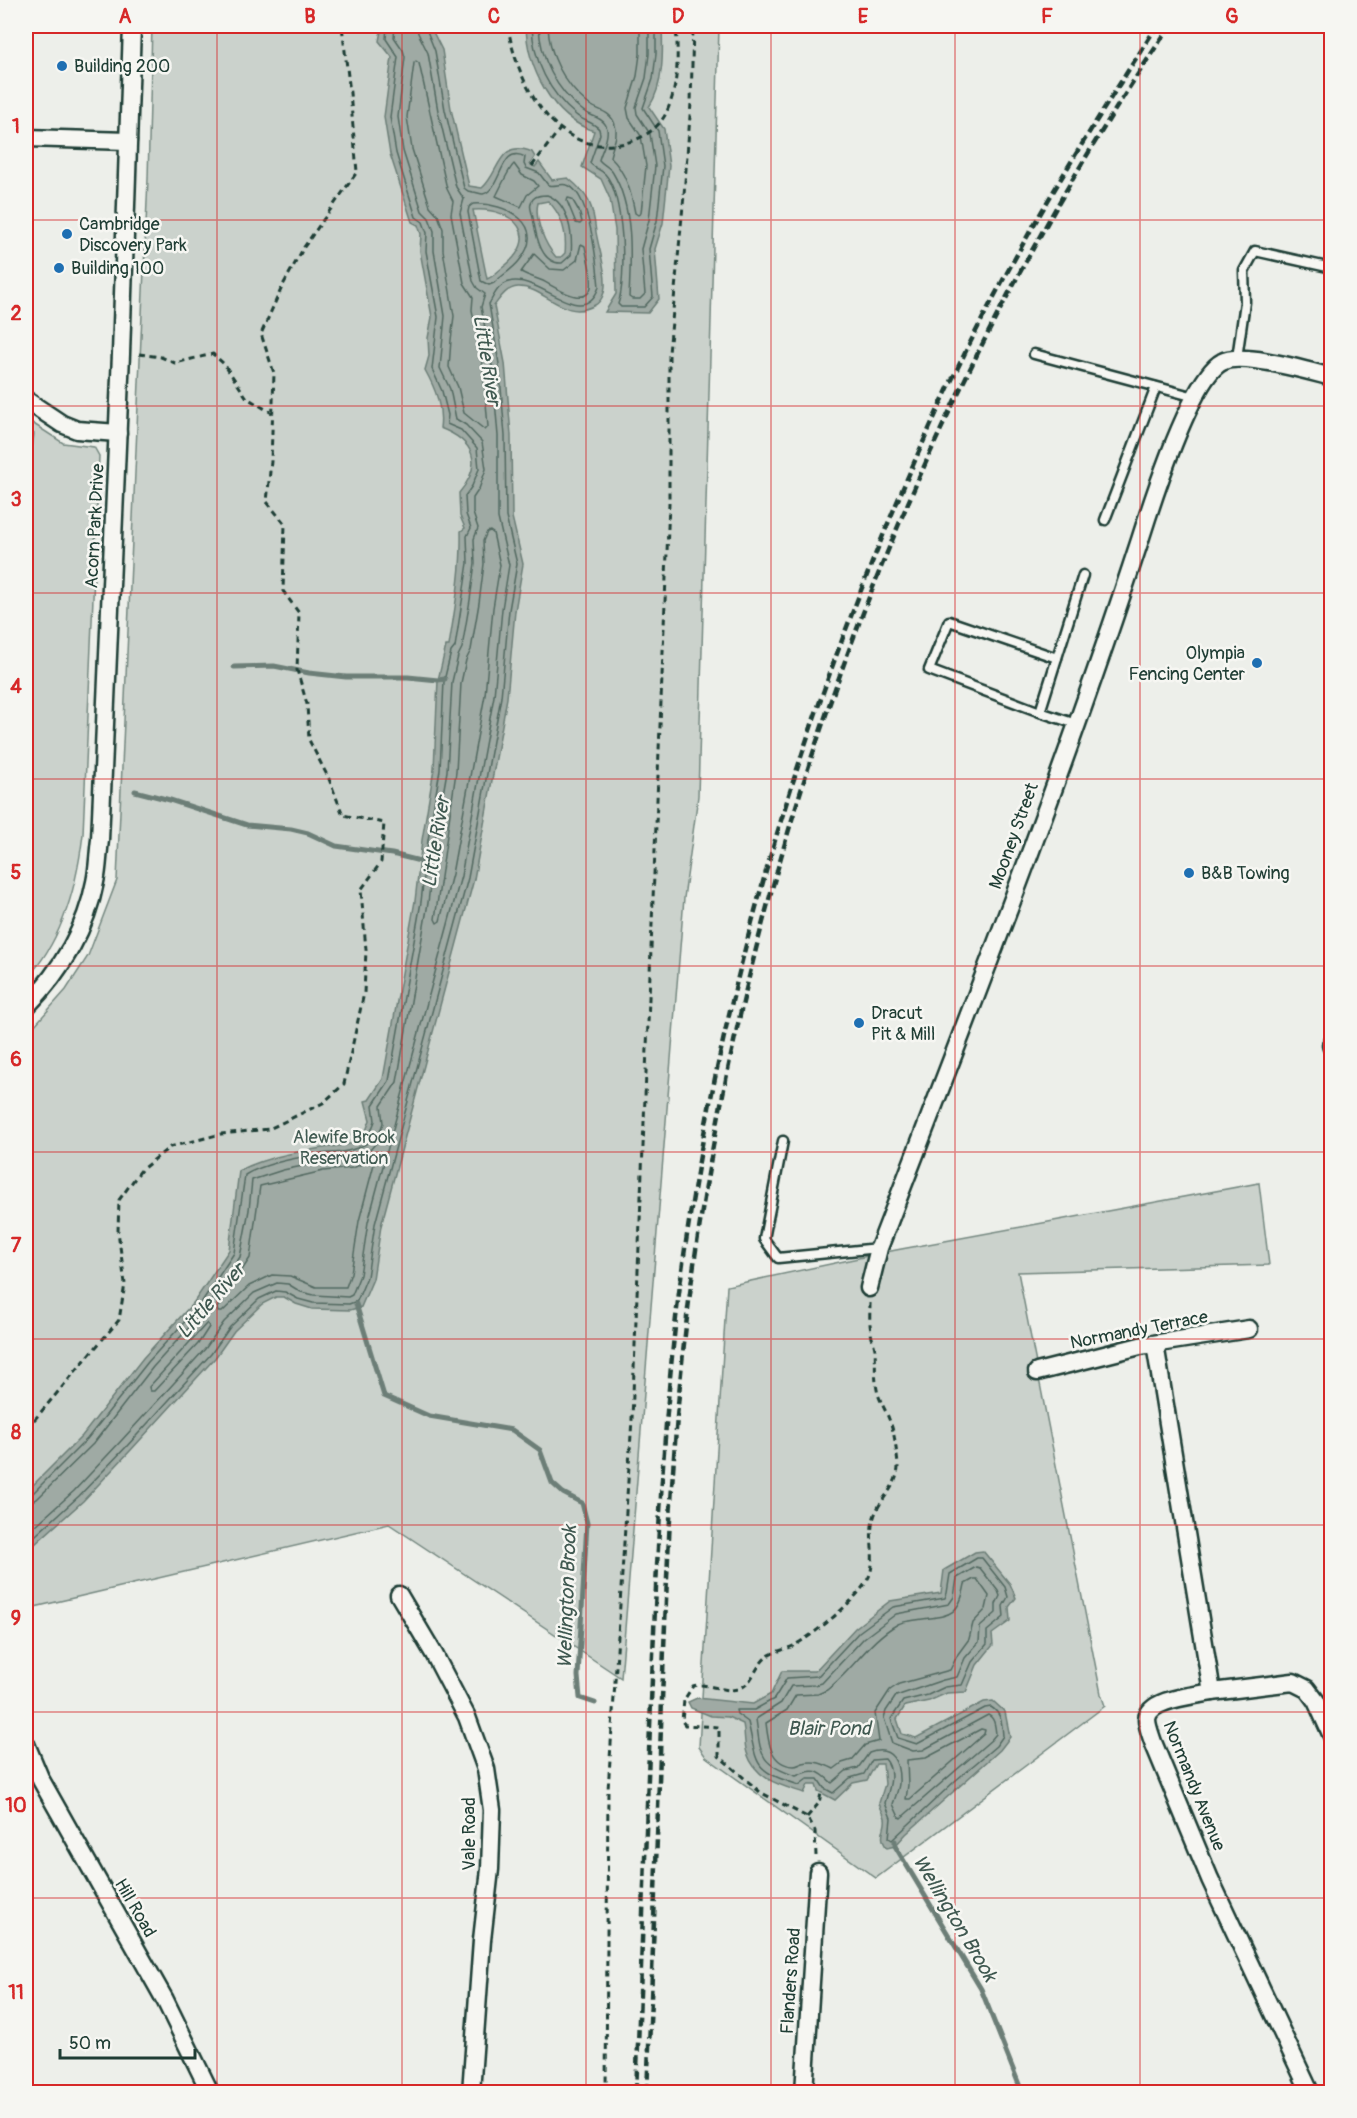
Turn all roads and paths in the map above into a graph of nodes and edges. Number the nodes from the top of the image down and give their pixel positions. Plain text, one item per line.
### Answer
1 (132, 26) edge
2 (342, 26) edge
3 (508, 26) edge
4 (676, 26) edge
5 (693, 26) edge
6 (560, 129) junction
7 (26, 138) edge
8 (128, 141) junction
9 (532, 166) dead end
10 (1332, 268) edge
11 (121, 354) junction
12 (1034, 354) dead end
13 (1237, 358) junction
14 (1332, 377) edge
15 (1156, 387) junction
16 (1196, 397) junction
17 (26, 400) edge
18 (273, 413) junction
19 (118, 433) junction
20 (1105, 520) dead end
21 (1083, 575) dead end
22 (1057, 658) junction
23 (1040, 712) junction
24 (1076, 724) junction
25 (26, 1007) edge
26 (783, 1141) dead end
27 (879, 1248) junction
28 (870, 1288) joint
29 (1249, 1329) dead end
30 (1155, 1344) junction
31 (1037, 1372) dead end
32 (26, 1427) edge
33 (399, 1594) dead end
34 (1212, 1692) junction
35 (1332, 1736) edge
36 (26, 1744) edge
37 (821, 1793) dead end
38 (807, 1818) junction
39 (818, 1872) joint
40 (210, 2092) edge
41 (471, 2092) edge
42 (606, 2092) edge
43 (804, 2092) edge
44 (1310, 2092) edge

1 - 8 street, Acorn Park Drive
2 - 18 path
3 - 6 path
4 - 6 path
5 - 42 path
6 - 9 path
7 - 8 street
8 - 11 street, Acorn Park Drive
10 - 13 lane
11 - 18 path
11 - 19 street, Acorn Park Drive
12 - 15 lane
13 - 14 street
13 - 16 street, Mooney Street
15 - 16 lane
15 - 20 lane
16 - 24 street, Mooney Street
17 - 19 street
18 - 32 path
19 - 25 street, Acorn Park Drive
21 - 22 lane
22 - 23 lane
22 - 23 lane
23 - 24 lane
24 - 27 street, Mooney Street
26 - 27 lane
27 - 28 street, Mooney Street
28 - 38 path
29 - 30 street, Normandy Terrace
30 - 31 street, Normandy Terrace
30 - 34 street
33 - 41 street, Vale Road
34 - 35 street
34 - 44 street, Normandy Avenue
36 - 40 street, Hill Road
37 - 38 path
38 - 39 path
39 - 43 street, Flanders Road

